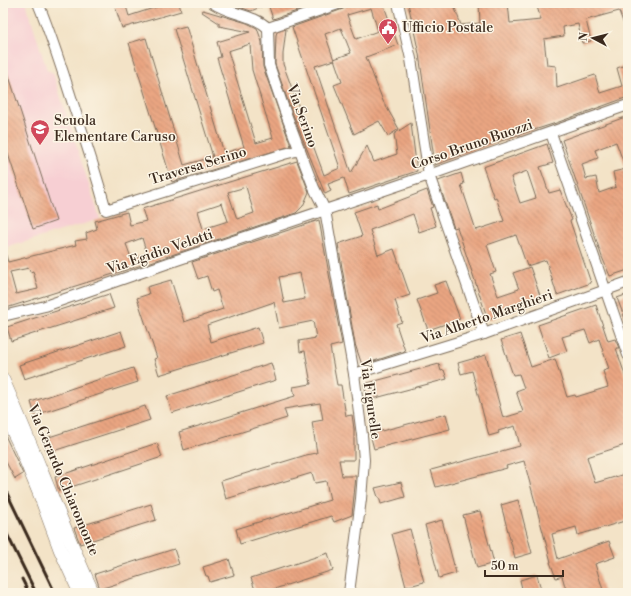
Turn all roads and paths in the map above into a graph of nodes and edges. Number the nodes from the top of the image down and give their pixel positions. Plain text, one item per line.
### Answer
1 (38, 3) edge
2 (214, 3) edge
3 (341, 3) edge
4 (398, 3) edge
5 (268, 28) junction
6 (628, 105) edge
7 (551, 133) junction
8 (300, 150) junction
9 (429, 175) junction
10 (325, 210) junction
11 (628, 282) edge
12 (606, 291) junction
13 (3, 316) edge
14 (484, 334) junction
15 (628, 355) edge
16 (354, 374) junction
17 (3, 380) edge
18 (3, 411) edge
19 (80, 593) edge
20 (93, 593) edge
21 (349, 593) edge

1 - 8 street, Traversa Serino
2 - 5 street
3 - 5 street
4 - 9 street
5 - 8 street, Via Serino
6 - 7 street, Corso Bruno Buozzi
7 - 9 street, Corso Bruno Buozzi
7 - 12 street
8 - 10 street, Via Serino
9 - 10 street, Corso Bruno Buozzi
9 - 14 street
10 - 13 street, Via Egidio Velotti
10 - 16 street, Via Figurelle
11 - 12 street, Via Alberto Marghieri
12 - 14 street, Via Alberto Marghieri
12 - 15 street
14 - 16 street, Via Alberto Marghieri
16 - 21 street, Via Figurelle
17 - 20 street, Via Gerardo Chiaromonte
18 - 19 street, Via Gerardo Chiaromonte

